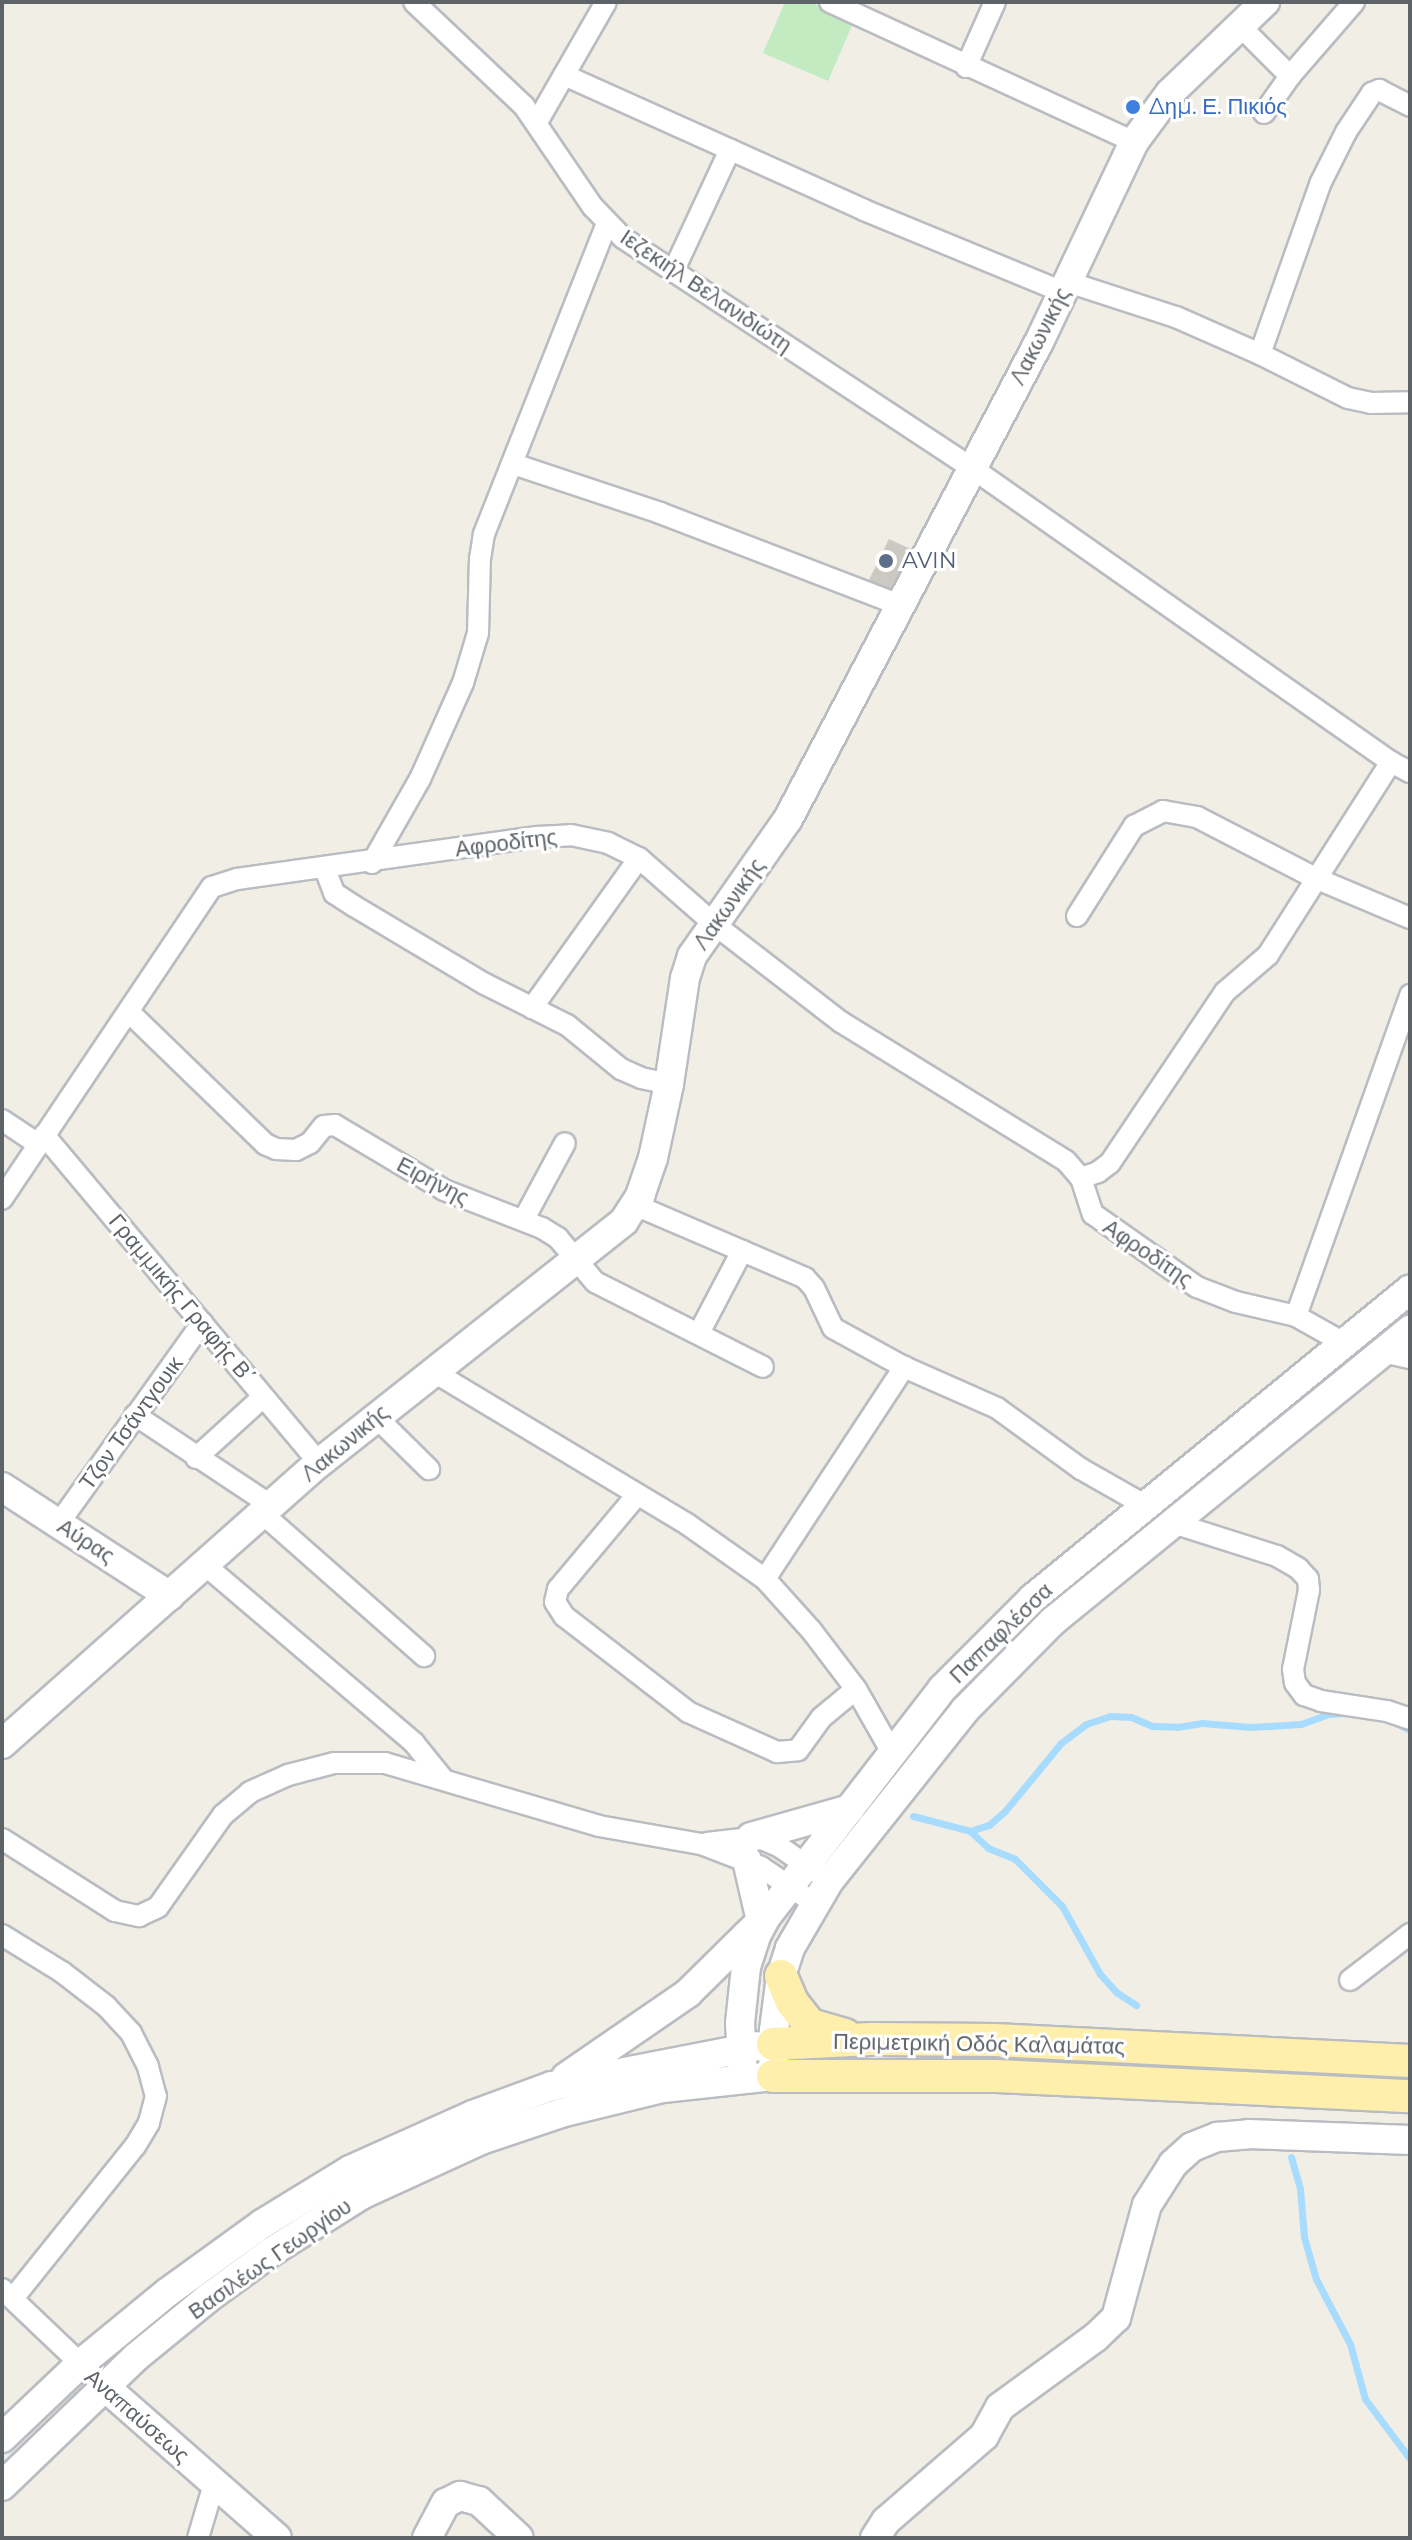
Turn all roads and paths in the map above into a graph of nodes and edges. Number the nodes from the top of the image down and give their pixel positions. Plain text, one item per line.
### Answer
1 (414, 2) edge
2 (606, 2) edge
3 (830, 2) edge
4 (995, 2) edge
5 (1265, 2) edge
6 (1343, 6) edge
7 (1240, 26) junction
8 (966, 67) junction
9 (564, 75) junction
10 (1290, 76) junction
11 (1410, 106) edge
12 (1264, 113) dead end
13 (537, 122) junction
14 (1134, 142) junction
15 (730, 150) junction
16 (607, 223) junction
17 (673, 272) junction
18 (1066, 287) junction
19 (1260, 354) junction
20 (1410, 402) edge
21 (513, 464) junction
22 (972, 468) junction
23 (900, 605) junction
24 (1401, 767) edge
25 (639, 858) junction
26 (372, 863) junction
27 (325, 869) junction
28 (1315, 878) junction
29 (1077, 916) dead end
30 (1410, 918) edge
31 (714, 924) junction
32 (1410, 995) edge
33 (532, 1008) junction
34 (129, 1012) junction
35 (669, 1084) junction
36 (2, 1120) edge
37 (41, 1140) junction
38 (565, 1143) dead end
39 (1081, 1178) junction
40 (2, 1199) edge
41 (635, 1205) junction
42 (524, 1219) junction
43 (742, 1251) junction
44 (575, 1259) junction
45 (1410, 1289) edge
46 (1296, 1316) junction
47 (202, 1323) junction
48 (1410, 1330) edge
49 (699, 1333) junction
50 (1344, 1343) junction
51 (1397, 1355) edge
52 (763, 1367) dead end
53 (904, 1367) junction
54 (434, 1372) junction
55 (263, 1397) junction
56 (135, 1415) junction
57 (375, 1416) junction
58 (196, 1458) junction
59 (319, 1463) junction
60 (429, 1469) dead end
61 (2, 1487) edge
62 (637, 1495) junction
63 (1146, 1506) junction
64 (268, 1510) junction
65 (59, 1523) junction
66 (1173, 1523) junction
67 (205, 1565) junction
68 (765, 1579) junction
69 (170, 1596) junction
70 (424, 1656) dead end
71 (856, 1689) junction
72 (1410, 1719) edge
73 (2, 1744) edge
74 (893, 1754) junction
75 (443, 1779) junction
76 (850, 1809) junction
77 (2, 1839) edge
78 (749, 1848) junction
79 (810, 1884) junction
80 (763, 1919) junction
81 (1410, 1934) edge
82 (2, 1935) edge
83 (781, 1976) junction
84 (1350, 1980) dead end
85 (871, 2039) junction
86 (773, 2044) junction
87 (740, 2048) junction
88 (1410, 2061) edge
89 (758, 2077) junction
90 (552, 2086) junction
91 (1410, 2096) edge
92 (1410, 2140) edge
93 (8, 2293) edge
94 (79, 2365) junction
95 (104, 2386) junction
96 (2, 2438) edge
97 (214, 2484) junction
98 (2, 2486) edge
99 (198, 2538) edge
100 (277, 2538) edge
101 (427, 2538) edge
102 (519, 2538) edge
103 (875, 2538) edge

1 - 13 street, Ιεζεκιήλ Βελανιδιώτη
2 - 9 street
3 - 8 street
4 - 8 street
5 - 7 main road, Λακωνικής
6 - 10 street
7 - 10 street
7 - 14 main road, Λακωνικής
8 - 14 street
9 - 13 street
9 - 15 street
10 - 12 street
11 - 19 street
13 - 16 street, Ιεζεκιήλ Βελανιδιώτη
14 - 18 main road, Λακωνικής
15 - 17 street
15 - 18 street
16 - 17 street, Ιεζεκιήλ Βελανιδιώτη
16 - 21 street
17 - 22 street, Ιεζεκιήλ Βελανιδιώτη
18 - 19 street
18 - 22 main road, Λακωνικής
19 - 20 street
21 - 23 street
21 - 26 street
22 - 23 main road, Λακωνικής
22 - 24 street, Ιεζεκιήλ Βελανιδιώτη
23 - 31 main road, Λακωνικής
24 - 28 street
25 - 26 street, Αφροδίτης
25 - 31 street, Αφροδίτης
25 - 33 street
26 - 27 street, Αφροδίτης
27 - 33 street
27 - 34 street, Αφροδίτης
28 - 29 street
28 - 30 street
28 - 39 street
31 - 35 main road, Λακωνικής
31 - 39 street, Αφροδίτης
32 - 46 street
33 - 35 street
34 - 37 street, Αφροδίτης
34 - 42 street, Ειρήνης
35 - 41 main road, Λακωνικής
36 - 37 street, Γραμμικής Γραφής Β΄
37 - 40 street, Αφροδίτης
37 - 47 street, Γραμμικής Γραφής Β΄
38 - 42 street
39 - 46 street, Αφροδίτης
41 - 43 street
41 - 44 main road, Λακωνικής
42 - 44 street, Ειρήνης
43 - 49 street
43 - 53 street
44 - 49 street, Ειρήνης
44 - 54 main road, Λακωνικής
45 - 50 main road, Παπαφλέσσα
46 - 50 street, Αφροδίτης
47 - 55 street, Γραμμικής Γραφής Β΄
47 - 56 street, Τζον Τσάντγουικ
48 - 51 main road, Παπαφλέσσα
49 - 52 street, Ειρήνης
50 - 63 main road, Παπαφλέσσα
51 - 66 main road, Παπαφλέσσα
53 - 63 street
53 - 68 street
54 - 57 main road, Λακωνικής
54 - 62 street
55 - 58 street
55 - 59 street, Γραμμικής Γραφής Β΄
56 - 58 street
56 - 65 street, Τζον Τσάντγουικ
57 - 59 main road, Λακωνικής
57 - 60 street
58 - 64 street
59 - 64 main road, Λακωνικής
61 - 65 main road, Αύρας
62 - 68 street
62 - 71 street
63 - 74 main road, Παπαφλέσσα
64 - 67 main road, Λακωνικής
64 - 70 street
65 - 69 main road, Αύρας
66 - 72 street
66 - 79 main road, Παπαφλέσσα
67 - 69 main road, Λακωνικής
67 - 75 street
68 - 71 street
69 - 73 main road, Λακωνικής
71 - 74 street
74 - 76 main road, Παπαφλέσσα
75 - 77 street
75 - 78 street
76 - 78 main road
76 - 79 main road, Παπαφλέσσα
78 - 79 street
78 - 80 main road
79 - 80 main road, Παπαφλέσσα
79 - 83 main road, Παπαφλέσσα
80 - 87 main road, Παπαφλέσσα
80 - 90 main road
81 - 84 street
82 - 93 street
83 - 85 main road
83 - 86 main road, Παπαφλέσσα
85 - 86 main road, Περιμετρική Οδός Καλαμάτας
85 - 88 main road, Περιμετρική Οδός Καλαμάτας
86 - 87 main road, Περιμετρική Οδός Καλαμάτας
86 - 89 main road, Παπαφλέσσα
87 - 89 main road, Παπαφλέσσα
87 - 90 main road, Περιμετρική Οδός Καλαμάτας
89 - 91 main road, Περιμετρική Οδός Καλαμάτας
89 - 95 main road, Βασιλέως Γεωργίου
90 - 94 main road, Βασιλέως Γεωργίου
92 - 103 main road
93 - 94 street, Αναπαύσεως
94 - 95 street, Αναπαύσεως
94 - 96 main road, Βασιλέως Γεωργίου
95 - 97 main road, Αναπαύσεως
95 - 98 main road, Βασιλέως Γεωργίου
97 - 99 street
97 - 100 main road, Αναπαύσεως
101 - 102 main road

